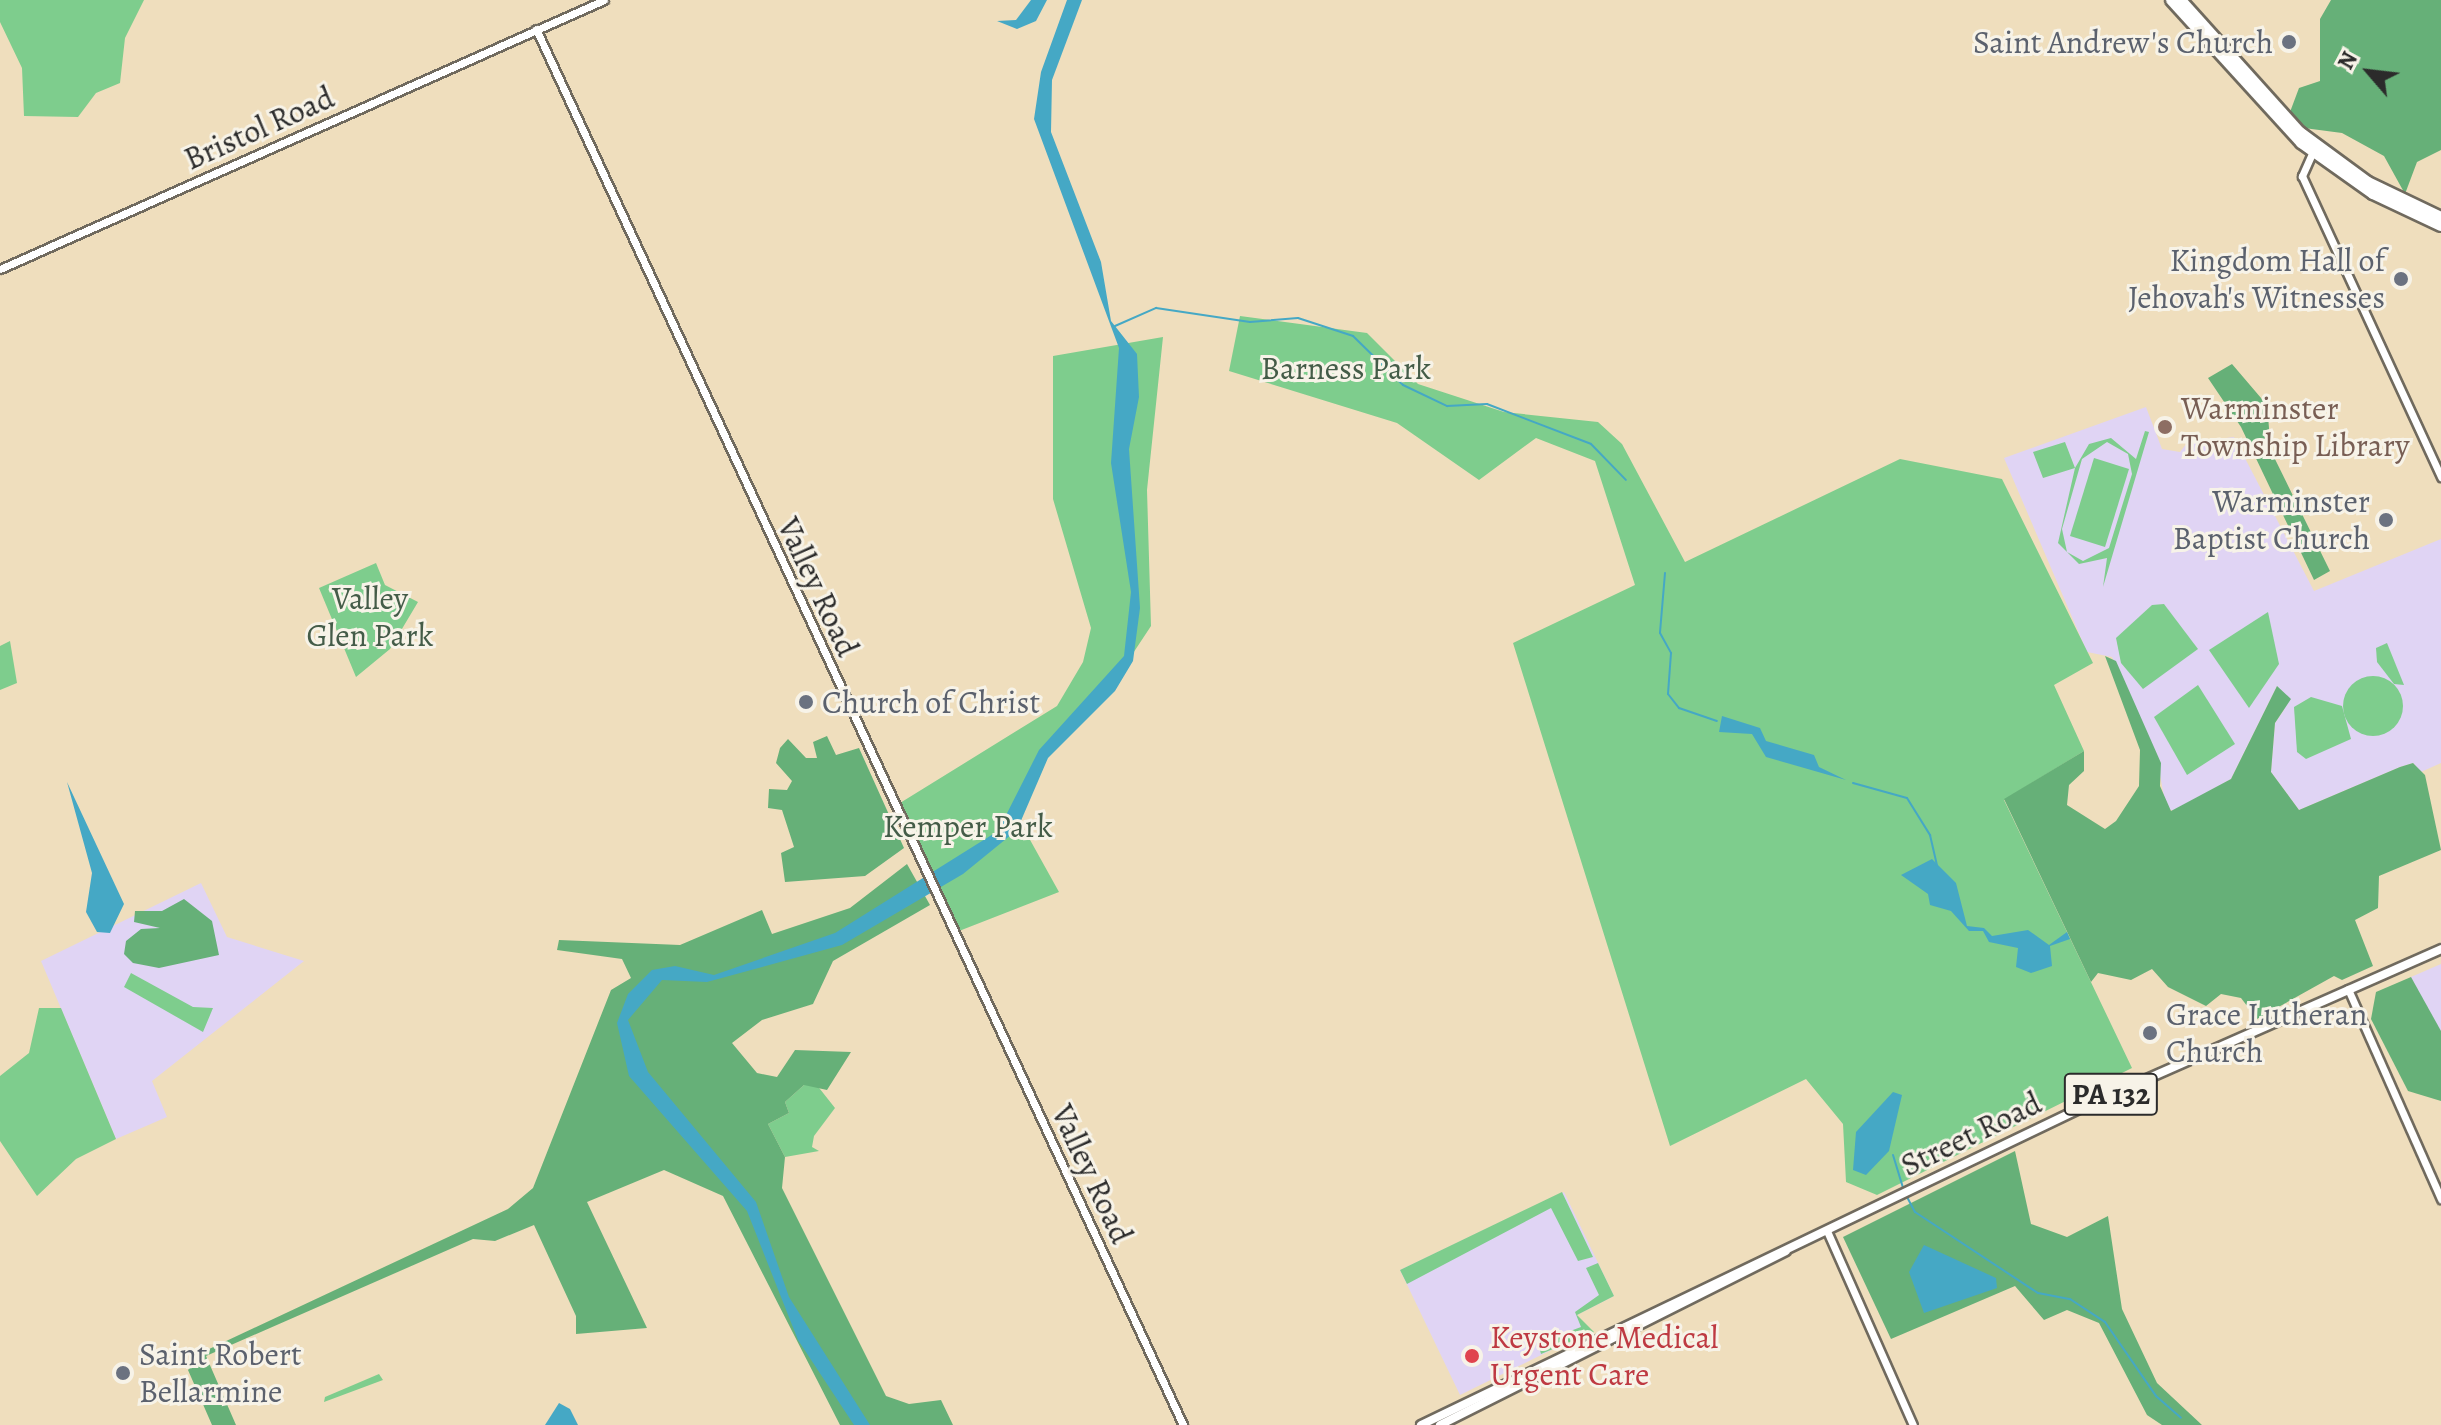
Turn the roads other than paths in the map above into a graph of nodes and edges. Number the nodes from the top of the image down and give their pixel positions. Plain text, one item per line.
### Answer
1 (604, 0) edge
2 (2171, 0) edge
3 (2181, 0) edge
4 (536, 29) junction
5 (2314, 149) junction
6 (2441, 217) edge
7 (2441, 226) edge
8 (0, 269) edge
9 (2441, 477) edge
10 (2441, 949) edge
11 (2348, 989) junction
12 (2441, 1199) edge
13 (1827, 1231) junction
14 (1786, 1251) junction
15 (1183, 1425) edge
16 (1421, 1425) edge
17 (1440, 1425) edge
18 (1913, 1425) edge

1 - 4 street, Bristol Road
2 - 5 highway
3 - 5 highway
4 - 8 street, Bristol Road
4 - 15 street, Valley Road
5 - 6 highway
5 - 7 highway
5 - 9 street
10 - 11 main road, Street Road / PA 132
11 - 12 street
11 - 13 main road, Street Road / PA 132
13 - 14 main road, Street Road / PA 132
13 - 18 street
14 - 16 main road, Street Road / PA 132
14 - 17 main road, Street Road / PA 132

